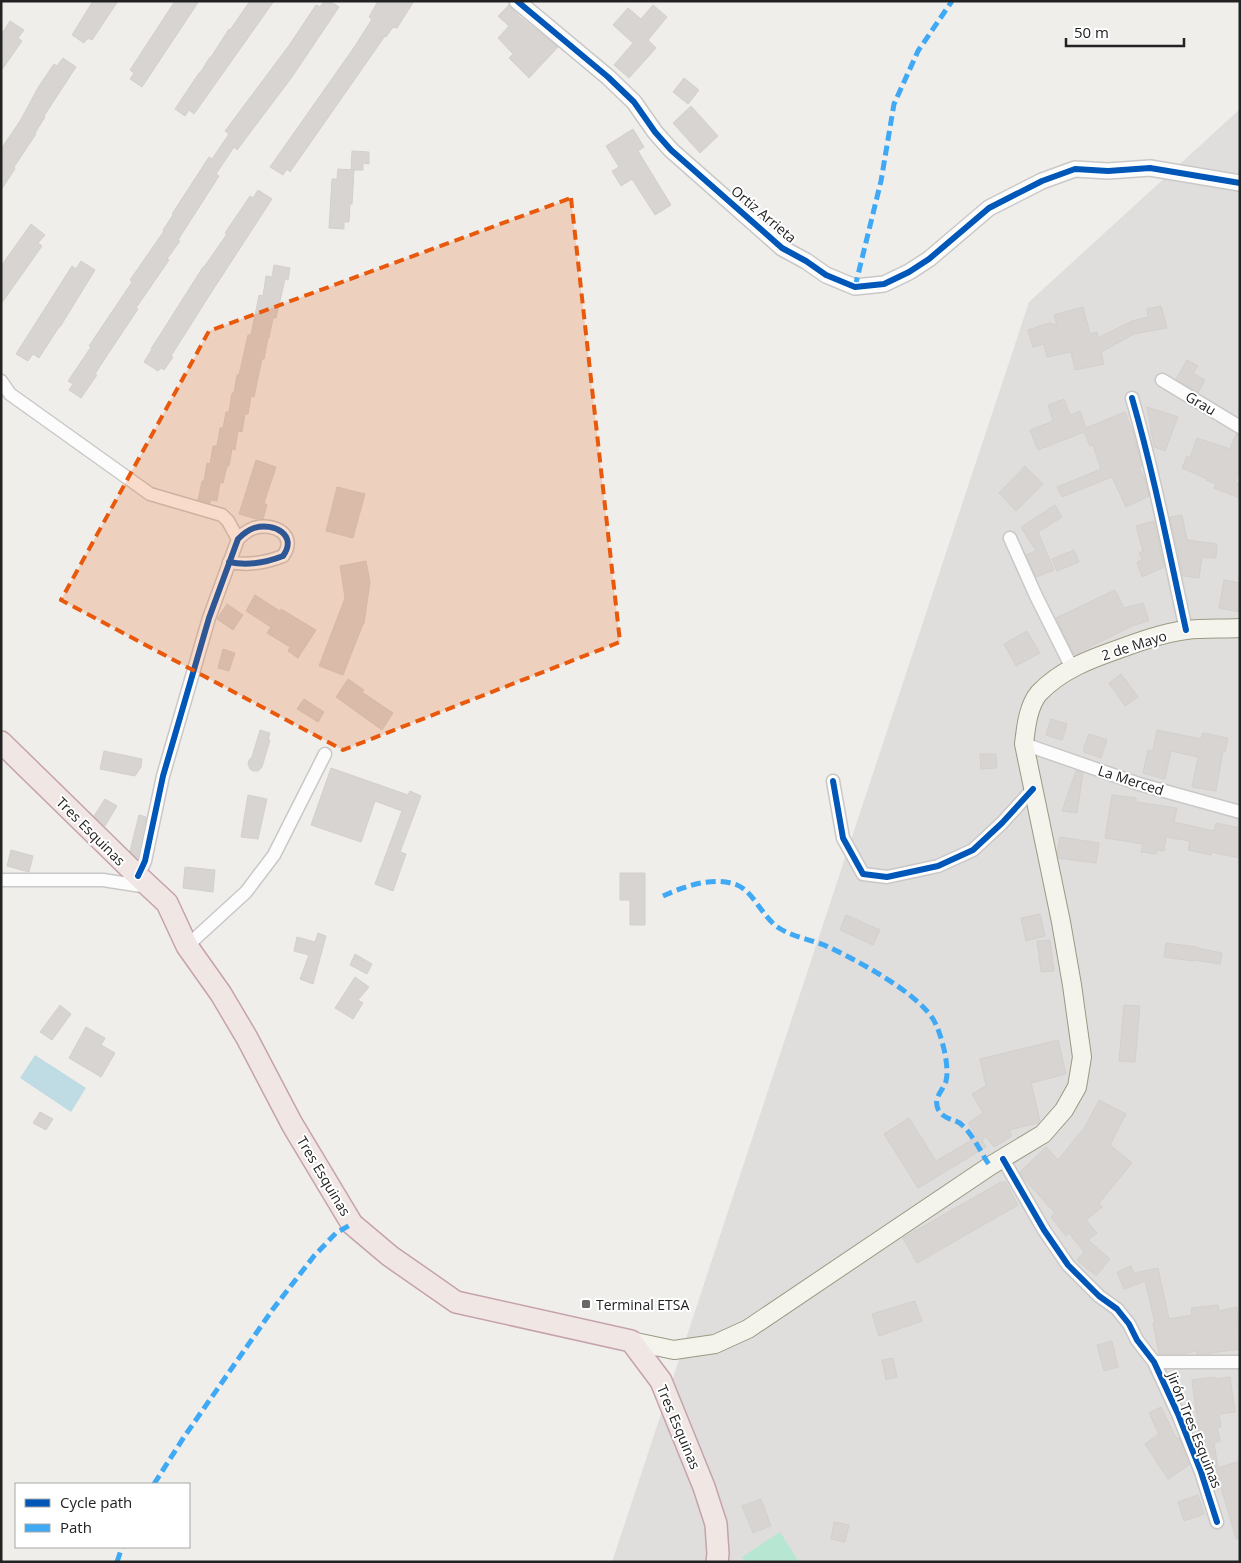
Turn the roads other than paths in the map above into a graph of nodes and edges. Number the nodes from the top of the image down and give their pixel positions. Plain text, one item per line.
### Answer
1 (517, 1) edge
2 (1240, 183) edge
3 (1162, 380) dead end
4 (1, 381) edge
5 (1132, 398) dead end
6 (1240, 427) edge
7 (1010, 538) dead end
8 (238, 539) junction
9 (229, 562) junction
10 (1240, 628) edge
11 (1186, 630) junction
12 (1067, 671) junction
13 (1, 742) edge
14 (1024, 744) junction
15 (324, 754) dead end
16 (833, 781) dead end
17 (1033, 789) junction
18 (1240, 812) edge
19 (1, 880) edge
20 (144, 882) junction
21 (187, 946) junction
22 (1004, 1159) junction
23 (631, 1341) junction
24 (1154, 1362) junction
25 (1240, 1362) edge
26 (1217, 1522) dead end
27 (717, 1562) edge

1 - 2 street, Ortiz Arrieta
3 - 6 street, Grau
4 - 8 street
5 - 11 street
7 - 12 street
8 - 9 street
8 - 9 street
9 - 20 street
10 - 11 main road, 2 de Mayo
11 - 12 main road, 2 de Mayo
12 - 14 main road, 2 de Mayo
13 - 20 highway, Tres Esquinas
14 - 17 main road, 2 de Mayo
14 - 18 street, La Merced
15 - 21 street
16 - 17 street
17 - 22 main road, 2 de Mayo
19 - 20 street
20 - 21 highway, Tres Esquinas
21 - 23 highway, Tres Esquinas
22 - 23 main road, 2 de Mayo
22 - 24 street, Jirón Tres Esquinas
23 - 27 highway, Tres Esquinas
24 - 25 street
24 - 26 street, Jirón Tres Esquinas

